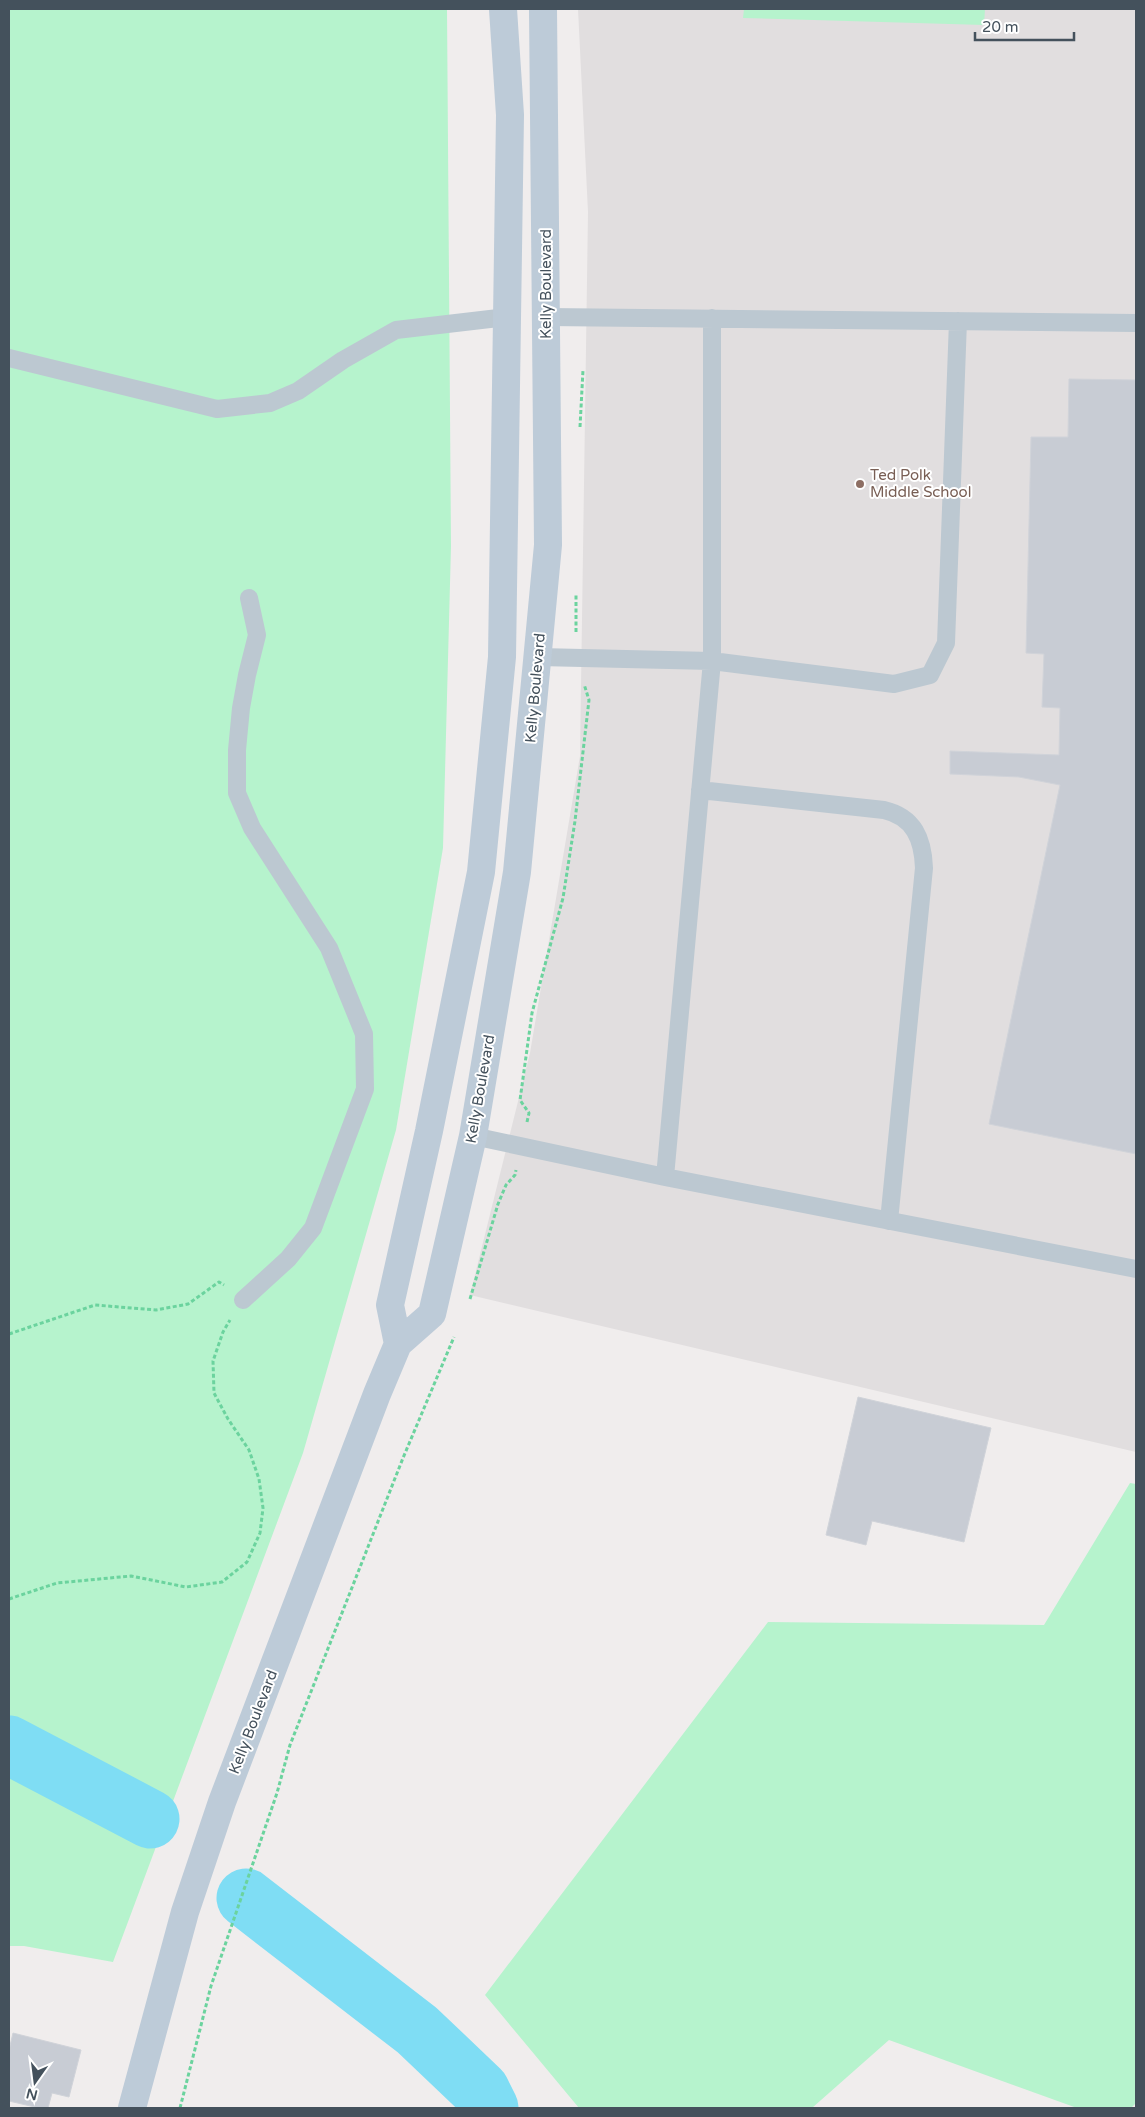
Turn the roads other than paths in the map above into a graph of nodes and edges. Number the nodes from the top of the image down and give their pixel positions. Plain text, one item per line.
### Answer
1 (503, 9) edge
2 (544, 9) edge
3 (507, 317) junction
4 (547, 317) junction
5 (712, 318) junction
6 (958, 321) junction
7 (1136, 323) edge
8 (9, 358) edge
9 (249, 598) dead end
10 (539, 657) junction
11 (712, 661) junction
12 (700, 790) junction
13 (473, 1136) junction
14 (665, 1177) junction
15 (889, 1221) junction
16 (1136, 1269) edge
17 (243, 1300) road end
18 (398, 1344) junction
19 (132, 2108) edge

1 - 3 street
2 - 4 street, Kelly Boulevard
3 - 4 street
3 - 8 lane
3 - 18 street
4 - 5 lane
4 - 10 street, Kelly Boulevard
5 - 6 lane
5 - 11 lane
6 - 7 lane
6 - 11 lane
9 - 17 lane
10 - 11 lane
10 - 13 street, Kelly Boulevard
11 - 12 lane
12 - 14 lane
12 - 15 lane
13 - 14 lane
13 - 18 street, Kelly Boulevard
14 - 15 lane
15 - 16 lane
18 - 19 street, Kelly Boulevard

